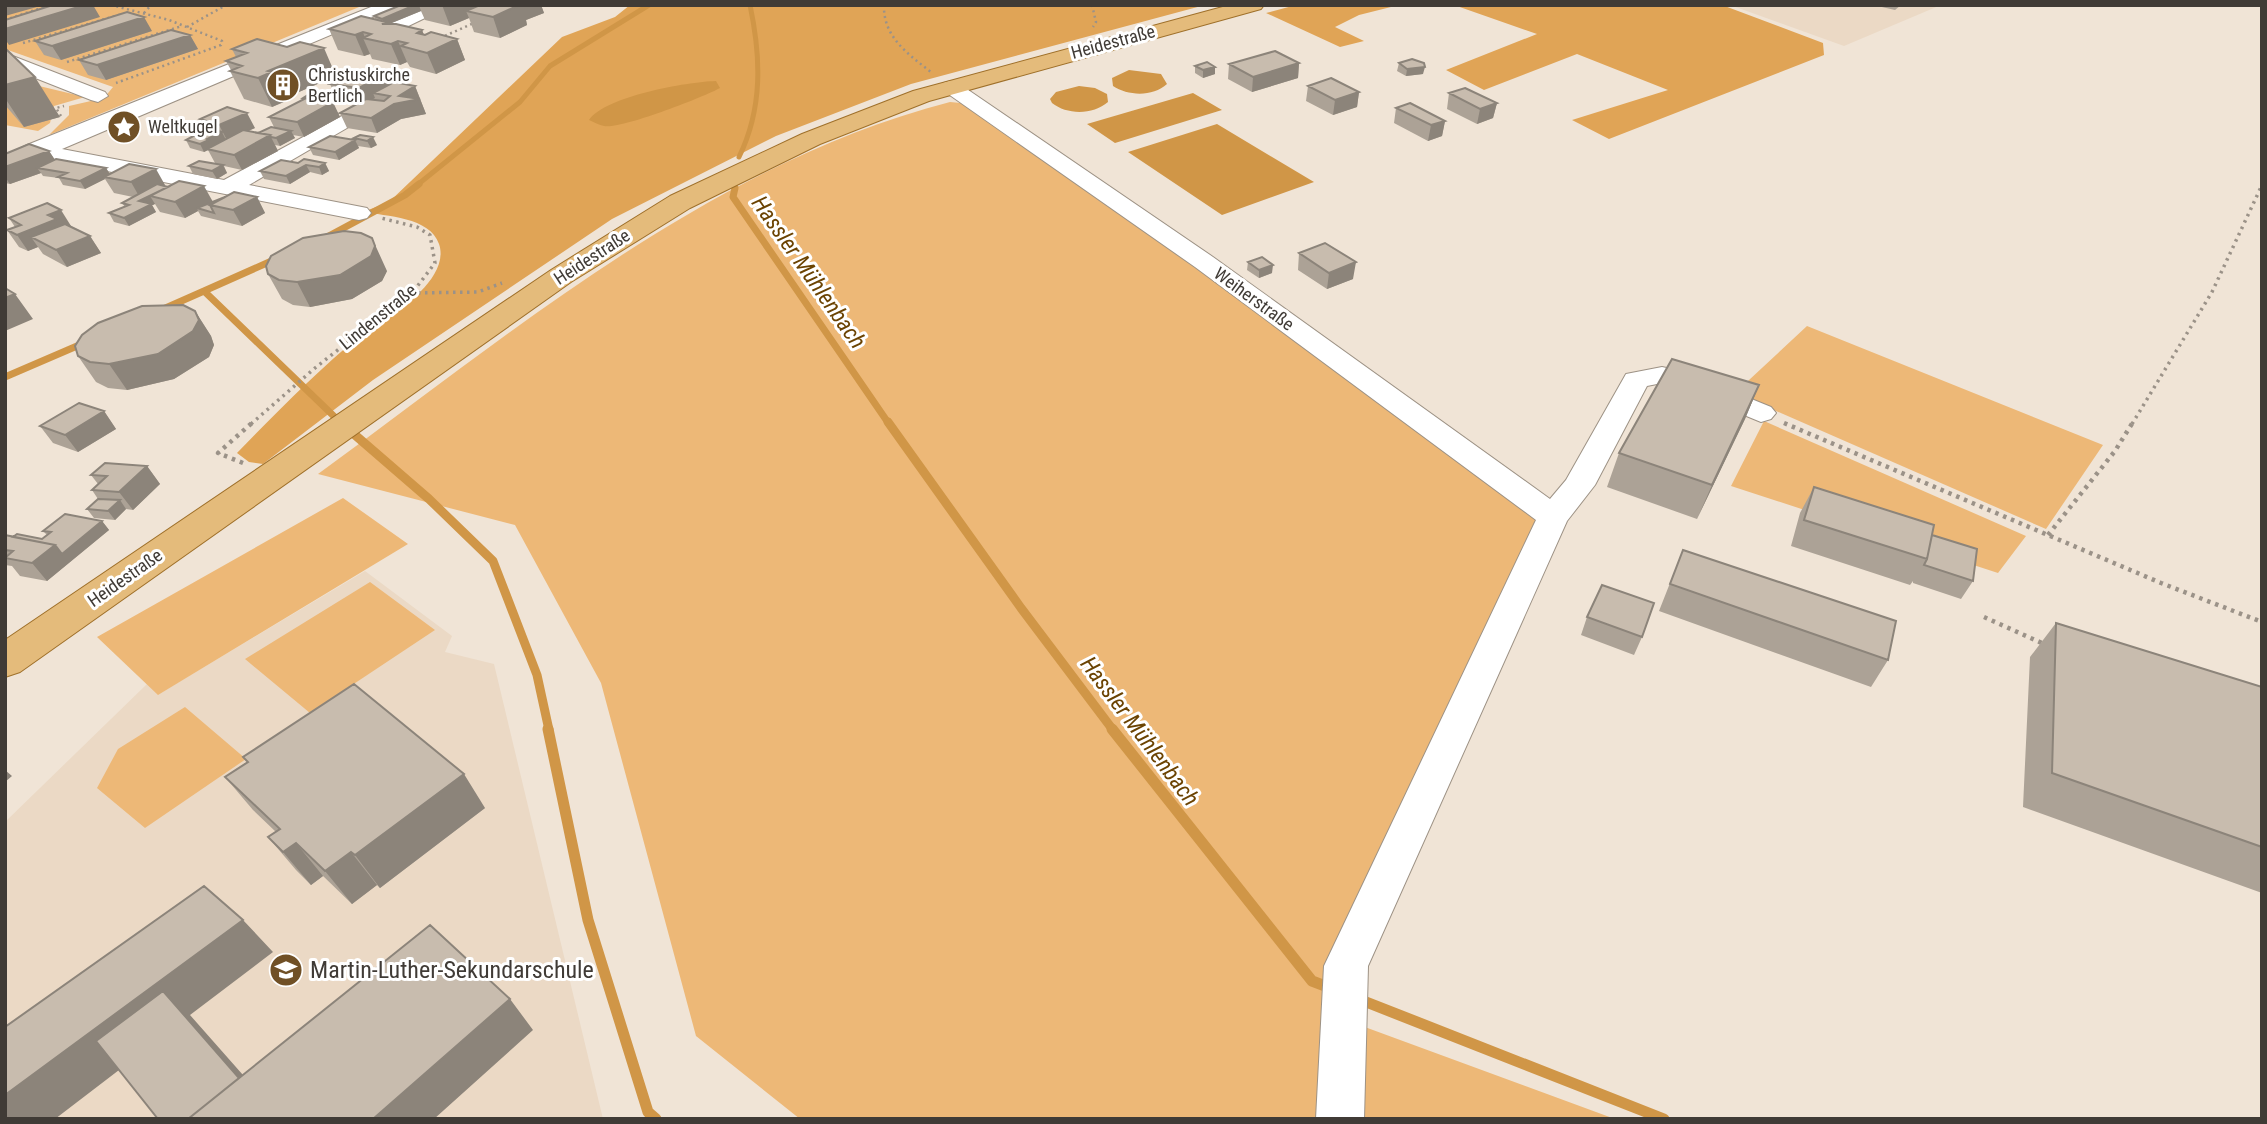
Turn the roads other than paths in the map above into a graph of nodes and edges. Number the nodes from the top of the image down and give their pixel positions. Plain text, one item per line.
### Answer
1 (392, 5) edge
2 (443, 5) edge
3 (1254, 5) edge
4 (391, 27) edge
5 (11, 52) edge
6 (941, 80) junction
7 (99, 96) road end
8 (364, 110) edge
9 (5, 144) edge
10 (38, 150) junction
11 (5, 164) edge
12 (226, 188) junction
13 (368, 215) road end
14 (1761, 413) edge
15 (1553, 517) junction
16 (5, 661) edge
17 (1340, 1119) edge

1 - 10 street
2 - 4 street
3 - 6 main road, Heidestraße
5 - 7 street
6 - 15 street, Weiherstraße
6 - 16 main road, Heidestraße
8 - 12 street
9 - 10 street
10 - 11 street
10 - 12 street
12 - 13 street
14 - 15 street
15 - 17 street

